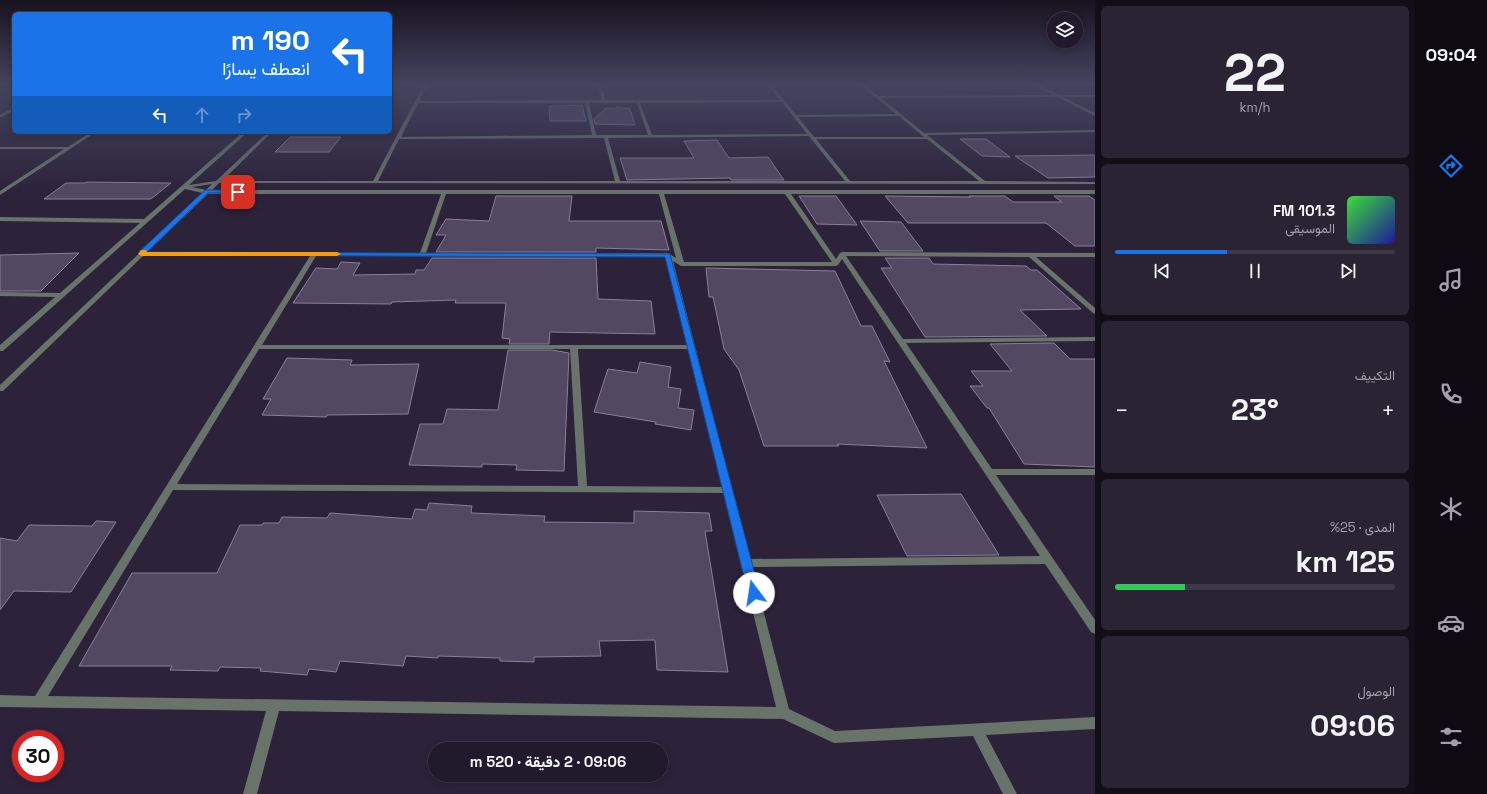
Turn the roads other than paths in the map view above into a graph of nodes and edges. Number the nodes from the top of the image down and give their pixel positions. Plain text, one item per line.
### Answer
1 (407, 121) edge
2 (591, 121) edge
3 (645, 121) edge
4 (799, 121) edge
5 (907, 121) edge
6 (1095, 131) edge
7 (91, 134) edge
8 (244, 134) edge
9 (268, 134) edge
10 (923, 134) junction
11 (650, 136) junction
12 (594, 137) junction
13 (606, 137) junction
14 (812, 137) junction
15 (398, 138) junction
16 (929, 138) junction
17 (0, 148) edge
18 (68, 148) junction
19 (216, 182) junction
20 (375, 182) junction
21 (618, 182) junction
22 (849, 182) junction
23 (984, 183) junction
24 (1095, 183) edge
25 (0, 186) edge
26 (12, 186) junction
27 (184, 187) junction
28 (207, 192) junction
29 (444, 192) junction
30 (661, 192) junction
31 (787, 192) junction
32 (1095, 192) edge
33 (0, 193) edge
34 (0, 219) edge
35 (146, 220) junction
36 (141, 254) junction
37 (314, 254) junction
38 (423, 254) junction
39 (842, 254) junction
40 (668, 255) junction
41 (1031, 255) junction
42 (1095, 255) edge
43 (681, 264) junction
44 (836, 264) junction
45 (0, 294) edge
46 (61, 295) junction
47 (1095, 312) edge
48 (1095, 339) edge
49 (900, 340) junction
50 (257, 347) junction
51 (574, 347) junction
52 (692, 348) junction
53 (0, 349) edge
54 (0, 389) edge
55 (989, 472) junction
56 (1095, 472) edge
57 (171, 486) junction
58 (583, 489) junction
59 (728, 490) junction
60 (1048, 560) junction
61 (746, 563) junction
62 (1095, 630) edge
63 (0, 701) edge
64 (38, 702) junction
65 (274, 705) junction
66 (784, 713) junction
67 (1095, 723) edge
68 (976, 729) junction
69 (250, 794) edge
70 (1010, 794) edge

1 - 15 street
2 - 12 street
3 - 11 street
4 - 14 street
5 - 10 street
6 - 10 street
7 - 18 street
8 - 27 street
9 - 19 street
10 - 16 street
11 - 13 street
11 - 14 street
12 - 13 street
12 - 15 street
13 - 21 street
14 - 16 street
14 - 22 street
15 - 20 street
16 - 23 street
17 - 18 street
18 - 26 street
19 - 20 street
19 - 27 street
19 - 28 street
20 - 21 street
21 - 22 street
22 - 23 street
23 - 24 street
25 - 26 street
26 - 33 street
27 - 28 street
27 - 35 street
28 - 29 street
28 - 36 street
29 - 30 street
29 - 38 street
30 - 31 street
30 - 43 street
31 - 32 street
31 - 44 street
34 - 35 street
35 - 46 street
36 - 37 street
36 - 54 street
37 - 38 street
37 - 50 street
38 - 40 street
39 - 41 street
39 - 44 street
39 - 49 street
40 - 43 street
40 - 52 street
41 - 42 street
41 - 47 street
43 - 44 street
45 - 46 street
46 - 53 street
48 - 49 street
49 - 55 street
50 - 51 street
50 - 57 street
51 - 52 street
51 - 58 street
52 - 59 street
55 - 56 street
55 - 60 street
57 - 58 street
57 - 64 street
58 - 59 street
59 - 61 street
60 - 61 street
60 - 62 street
61 - 66 street
63 - 64 street
64 - 65 street
65 - 66 street
65 - 69 street
66 - 68 street
67 - 68 street
68 - 70 street

